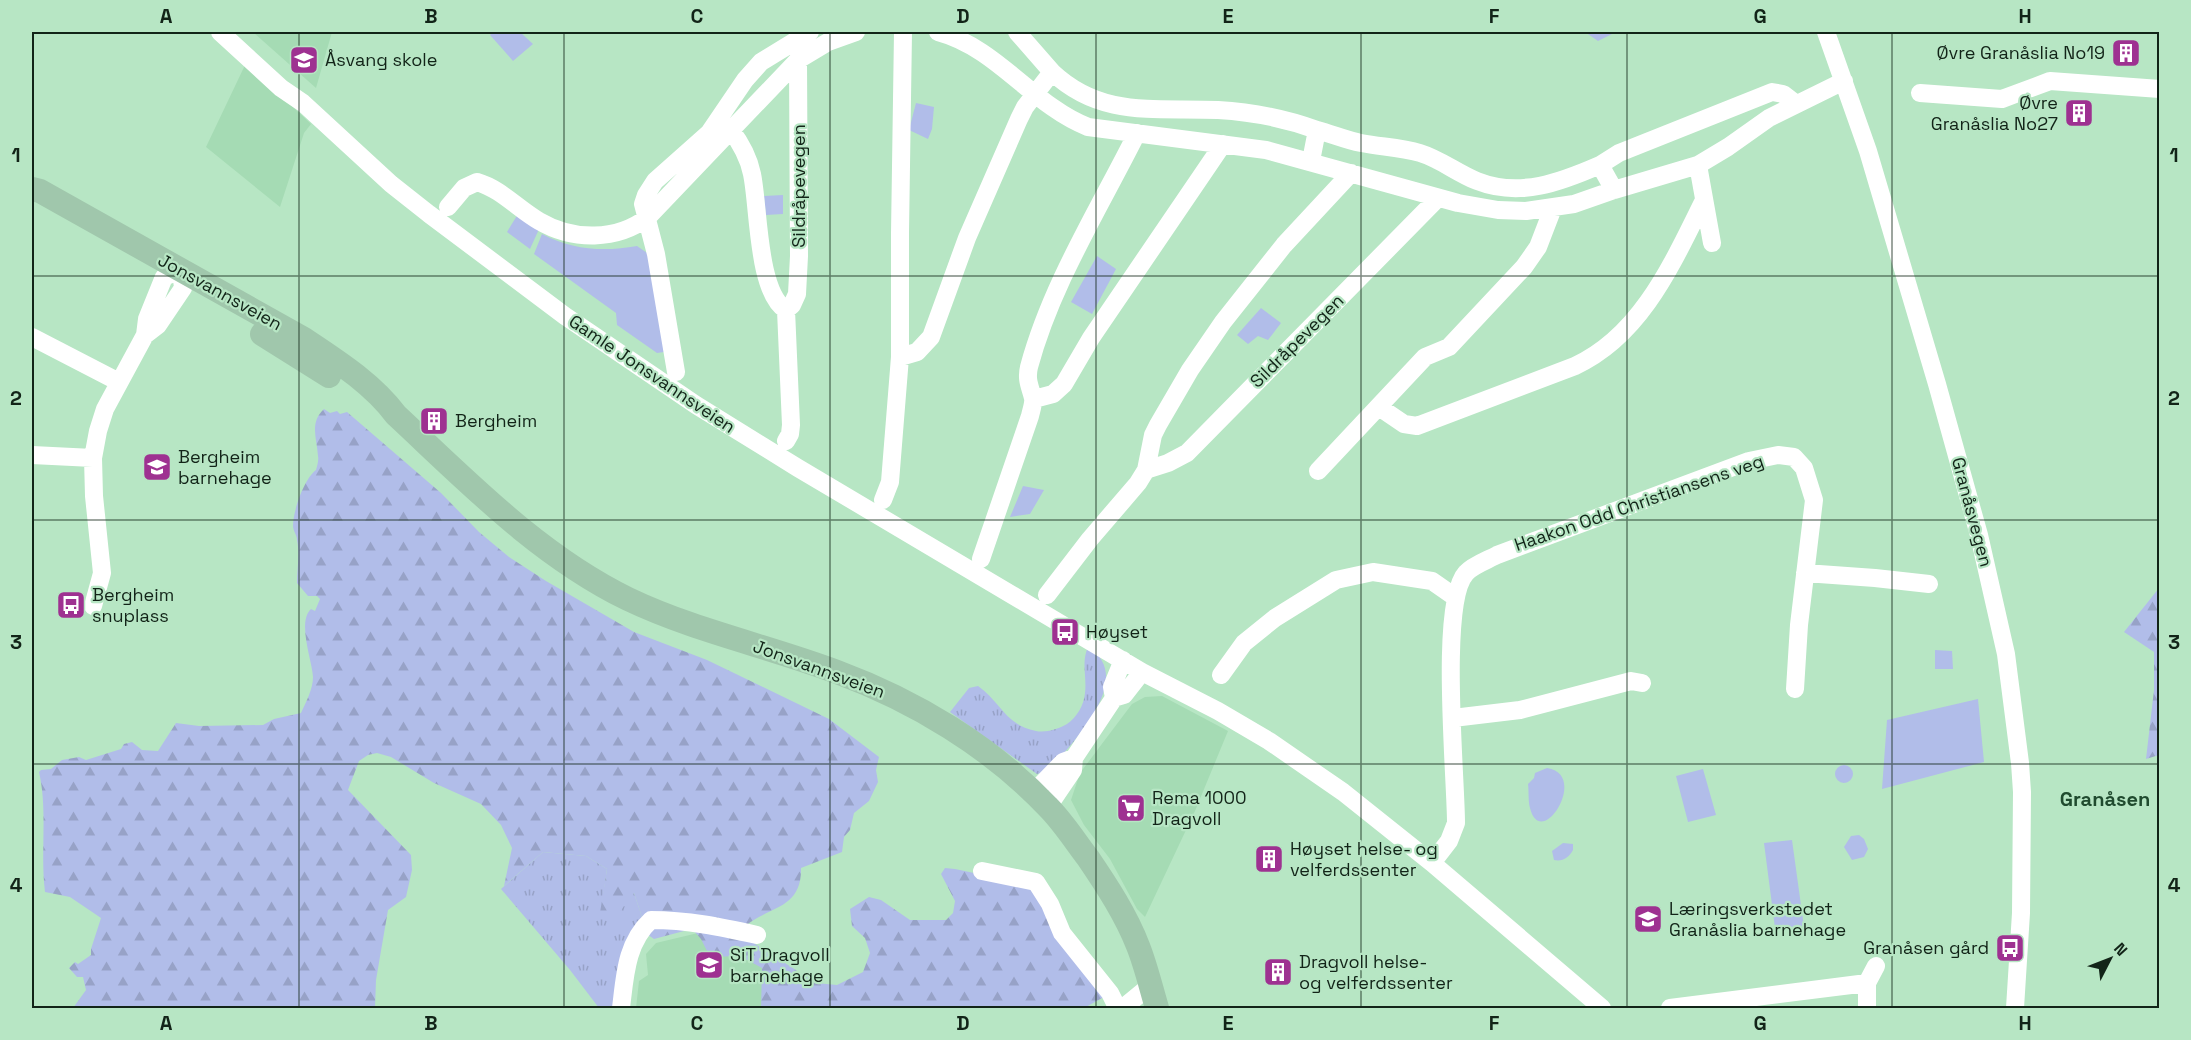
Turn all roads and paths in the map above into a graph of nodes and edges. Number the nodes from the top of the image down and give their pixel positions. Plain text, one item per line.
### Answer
1 (220, 32) edge
2 (810, 32) edge
3 (856, 32) edge
4 (903, 32) edge
5 (938, 32) edge
6 (1017, 32) edge
7 (1826, 32) edge
8 (798, 60) junction
9 (1052, 72) junction
10 (1844, 81) junction
11 (2160, 89) edge
12 (1920, 93) dead end
13 (1035, 94) junction
14 (1796, 104) junction
15 (730, 129) junction
16 (1317, 130) junction
17 (1137, 133) junction
18 (1223, 144) junction
19 (1311, 161) junction
20 (1600, 165) junction
21 (1698, 165) junction
22 (1351, 173) junction
23 (32, 189) edge
24 (1614, 190) junction
25 (32, 197) edge
26 (1438, 198) junction
27 (1704, 200) junction
28 (448, 207) dead end
29 (1553, 208) junction
30 (646, 211) junction
31 (1713, 243) dead end
32 (176, 278) junction
33 (786, 310) junction
34 (32, 337) edge
35 (900, 357) junction
36 (676, 372) dead end
37 (119, 382) junction
38 (1034, 399) junction
39 (1379, 407) junction
40 (786, 441) dead end
41 (32, 455) edge
42 (93, 458) junction
43 (1146, 470) junction
44 (1318, 471) dead end
45 (882, 500) dead end
46 (981, 559) dead end
47 (1805, 573) junction
48 (1929, 584) dead end
49 (1047, 595) dead end
50 (1455, 597) junction
51 (93, 606) dead end
52 (1123, 660) junction
53 (1142, 672) junction
54 (1221, 675) dead end
55 (1642, 683) dead end
56 (1795, 689) dead end
57 (1114, 698) junction
58 (1453, 718) junction
59 (1041, 800) junction
60 (1432, 863) junction
61 (982, 871) dead end
62 (757, 935) dead end
63 (1876, 966) dead end
64 (1867, 983) junction
65 (1154, 997) edge
66 (1120, 1006) edge
67 (621, 1008) edge
68 (1602, 1008) edge
69 (1670, 1008) edge
70 (1867, 1008) edge
71 (2015, 1008) edge

1 - 52 street, Gamle Jonsvannsveien
2 - 30 street
3 - 8 street
4 - 35 street
5 - 13 street
6 - 9 street
7 - 10 street, Granåsvegen
8 - 15 street
8 - 33 street, Sildråpevegen
9 - 13 street
9 - 16 street
10 - 14 street
10 - 71 street, Granåsvegen
11 - 12 street
13 - 17 street
13 - 35 street
14 - 20 street
14 - 21 street
15 - 30 street
15 - 33 street, Sildråpevegen
16 - 19 street
16 - 20 street
17 - 18 street
17 - 38 street
18 - 19 street
18 - 38 street
19 - 22 street
20 - 24 street
21 - 24 street
21 - 27 street
22 - 26 street
22 - 43 street
23 - 32 main road, Jonsvannsveien
24 - 29 street
25 - 32 main road, Jonsvannsveien
26 - 29 street
26 - 43 street, Sildråpevegen
27 - 31 street
27 - 39 street
28 - 30 street
29 - 39 street
30 - 36 street
32 - 37 street
32 - 59 main road, Jonsvannsveien
33 - 40 street
34 - 37 street
35 - 45 street
37 - 42 street
38 - 46 street
39 - 44 street
41 - 42 street
42 - 51 street
43 - 49 street
47 - 48 street
47 - 50 street, Haakon Odd Christiansens veg
47 - 56 street, Haakon Odd Christiansens veg
50 - 54 street
50 - 58 street, Haakon Odd Christiansens veg
52 - 53 street, Gamle Jonsvannsveien
52 - 57 street
53 - 57 street
53 - 60 street, Gamle Jonsvannsveien
55 - 58 street
57 - 59 street
58 - 60 street, Haakon Odd Christiansens veg
59 - 65 main road, Jonsvannsveien
60 - 68 street, Gamle Jonsvannsveien
61 - 66 street
62 - 67 street
63 - 64 street
64 - 69 street
64 - 70 street
65 - 66 street

